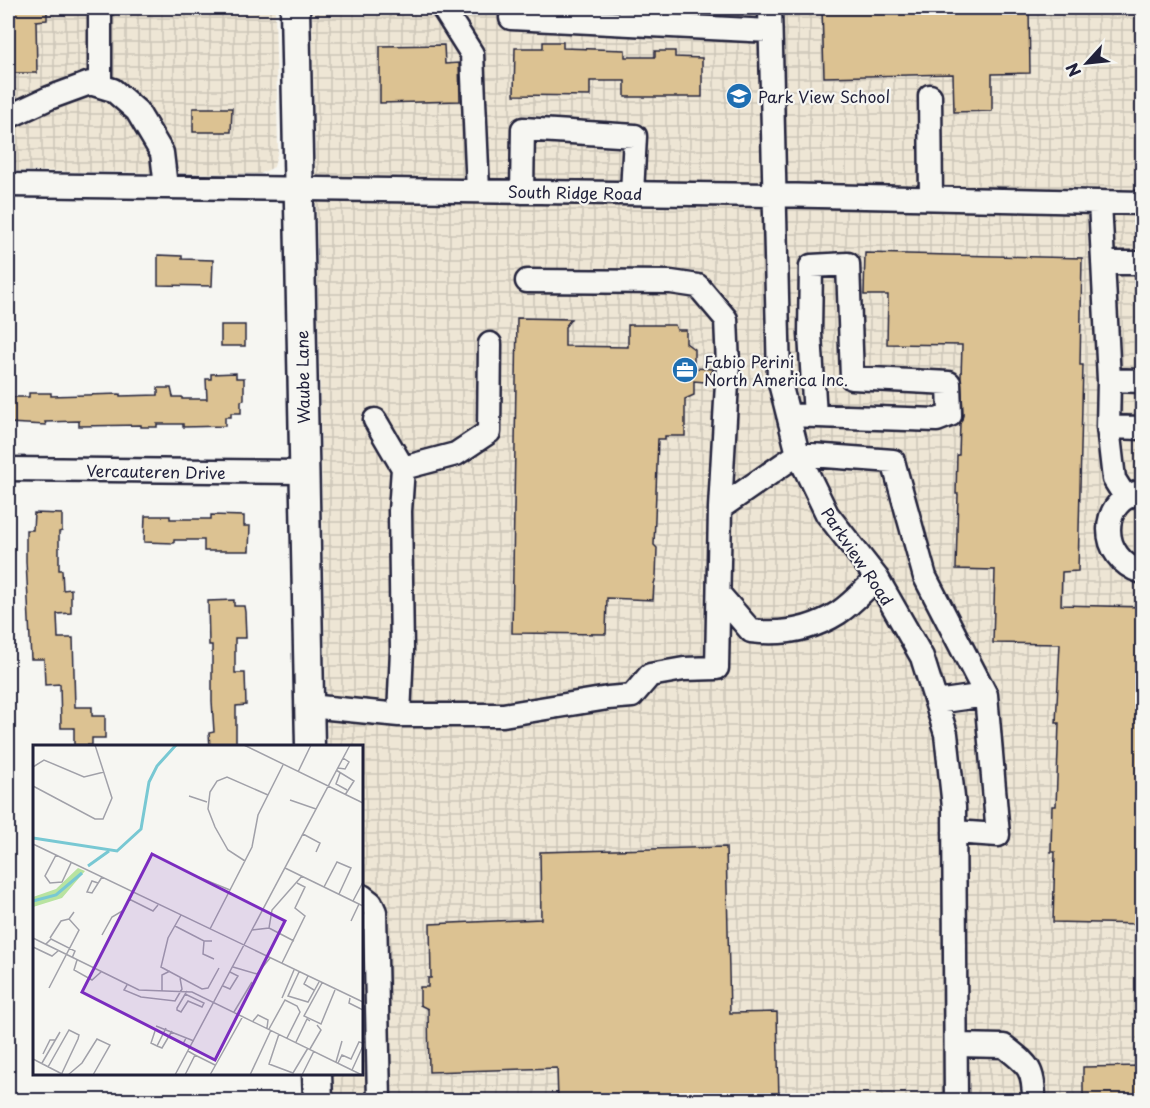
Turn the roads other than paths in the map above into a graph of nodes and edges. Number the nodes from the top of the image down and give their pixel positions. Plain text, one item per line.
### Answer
1 (100, 8) edge
2 (295, 8) edge
3 (442, 8) edge
4 (770, 8) edge
5 (512, 18) dead end
6 (770, 31) junction
7 (100, 85) junction
8 (930, 96) dead end
9 (8, 117) edge
10 (8, 185) edge
11 (166, 187) junction
12 (298, 189) junction
13 (478, 191) junction
14 (522, 192) junction
15 (632, 193) junction
16 (773, 195) junction
17 (931, 198) junction
18 (1100, 202) junction
19 (1143, 203) edge
20 (1102, 263) junction
21 (1143, 263) edge
22 (527, 280) dead end
23 (811, 314) junction
24 (777, 315) junction
25 (490, 344) dead end
26 (1108, 381) junction
27 (1143, 381) edge
28 (788, 416) junction
29 (815, 416) junction
30 (375, 420) dead end
31 (1108, 427) junction
32 (1143, 428) edge
33 (798, 454) junction
34 (403, 468) junction
35 (8, 469) edge
36 (304, 472) junction
37 (1134, 495) edge
38 (720, 508) junction
39 (1143, 572) edge
40 (877, 578) junction
41 (719, 594) junction
42 (986, 694) junction
43 (936, 702) junction
44 (309, 706) junction
45 (399, 714) junction
46 (310, 745) edge
47 (954, 832) junction
48 (363, 897) edge
49 (956, 1045) junction
50 (317, 1075) edge
51 (318, 1101) edge
52 (379, 1101) edge
53 (956, 1101) edge
54 (1034, 1101) edge

1 - 7 street
2 - 12 main road, Waube Lane
3 - 13 street
4 - 6 street, Parkview Road
5 - 6 street
6 - 16 street, Parkview Road
7 - 9 street
7 - 11 street
8 - 17 street
10 - 11 street, South Ridge Road
11 - 12 street, South Ridge Road
12 - 13 street, South Ridge Road
12 - 36 main road, Waube Lane
13 - 14 street, South Ridge Road
14 - 15 street, South Ridge Road
14 - 15 street
15 - 16 street, South Ridge Road
16 - 17 street, South Ridge Road
16 - 24 street, Parkview Road
17 - 18 street, South Ridge Road
18 - 19 street, South Ridge Road
18 - 20 street
20 - 21 street
20 - 26 street
22 - 38 street
23 - 24 street
23 - 29 street
23 - 29 street
24 - 28 street, Parkview Road
25 - 34 street
26 - 27 street
26 - 31 street
28 - 29 street
28 - 33 street, Parkview Road
30 - 34 street
31 - 32 street
31 - 37 street
33 - 38 street
33 - 40 street, Parkview Road
33 - 42 street
34 - 45 street
35 - 36 street, Vercauteren Drive
36 - 44 main road, Waube Lane
37 - 39 street
38 - 41 street
40 - 41 street
40 - 43 street, Parkview Road
41 - 45 street
42 - 43 street
42 - 47 street
43 - 47 street, Parkview Road
44 - 45 street
44 - 46 main road, Waube Lane
47 - 49 street, Parkview Road
48 - 52 street
49 - 53 street, Parkview Road
49 - 54 street
50 - 51 main road

